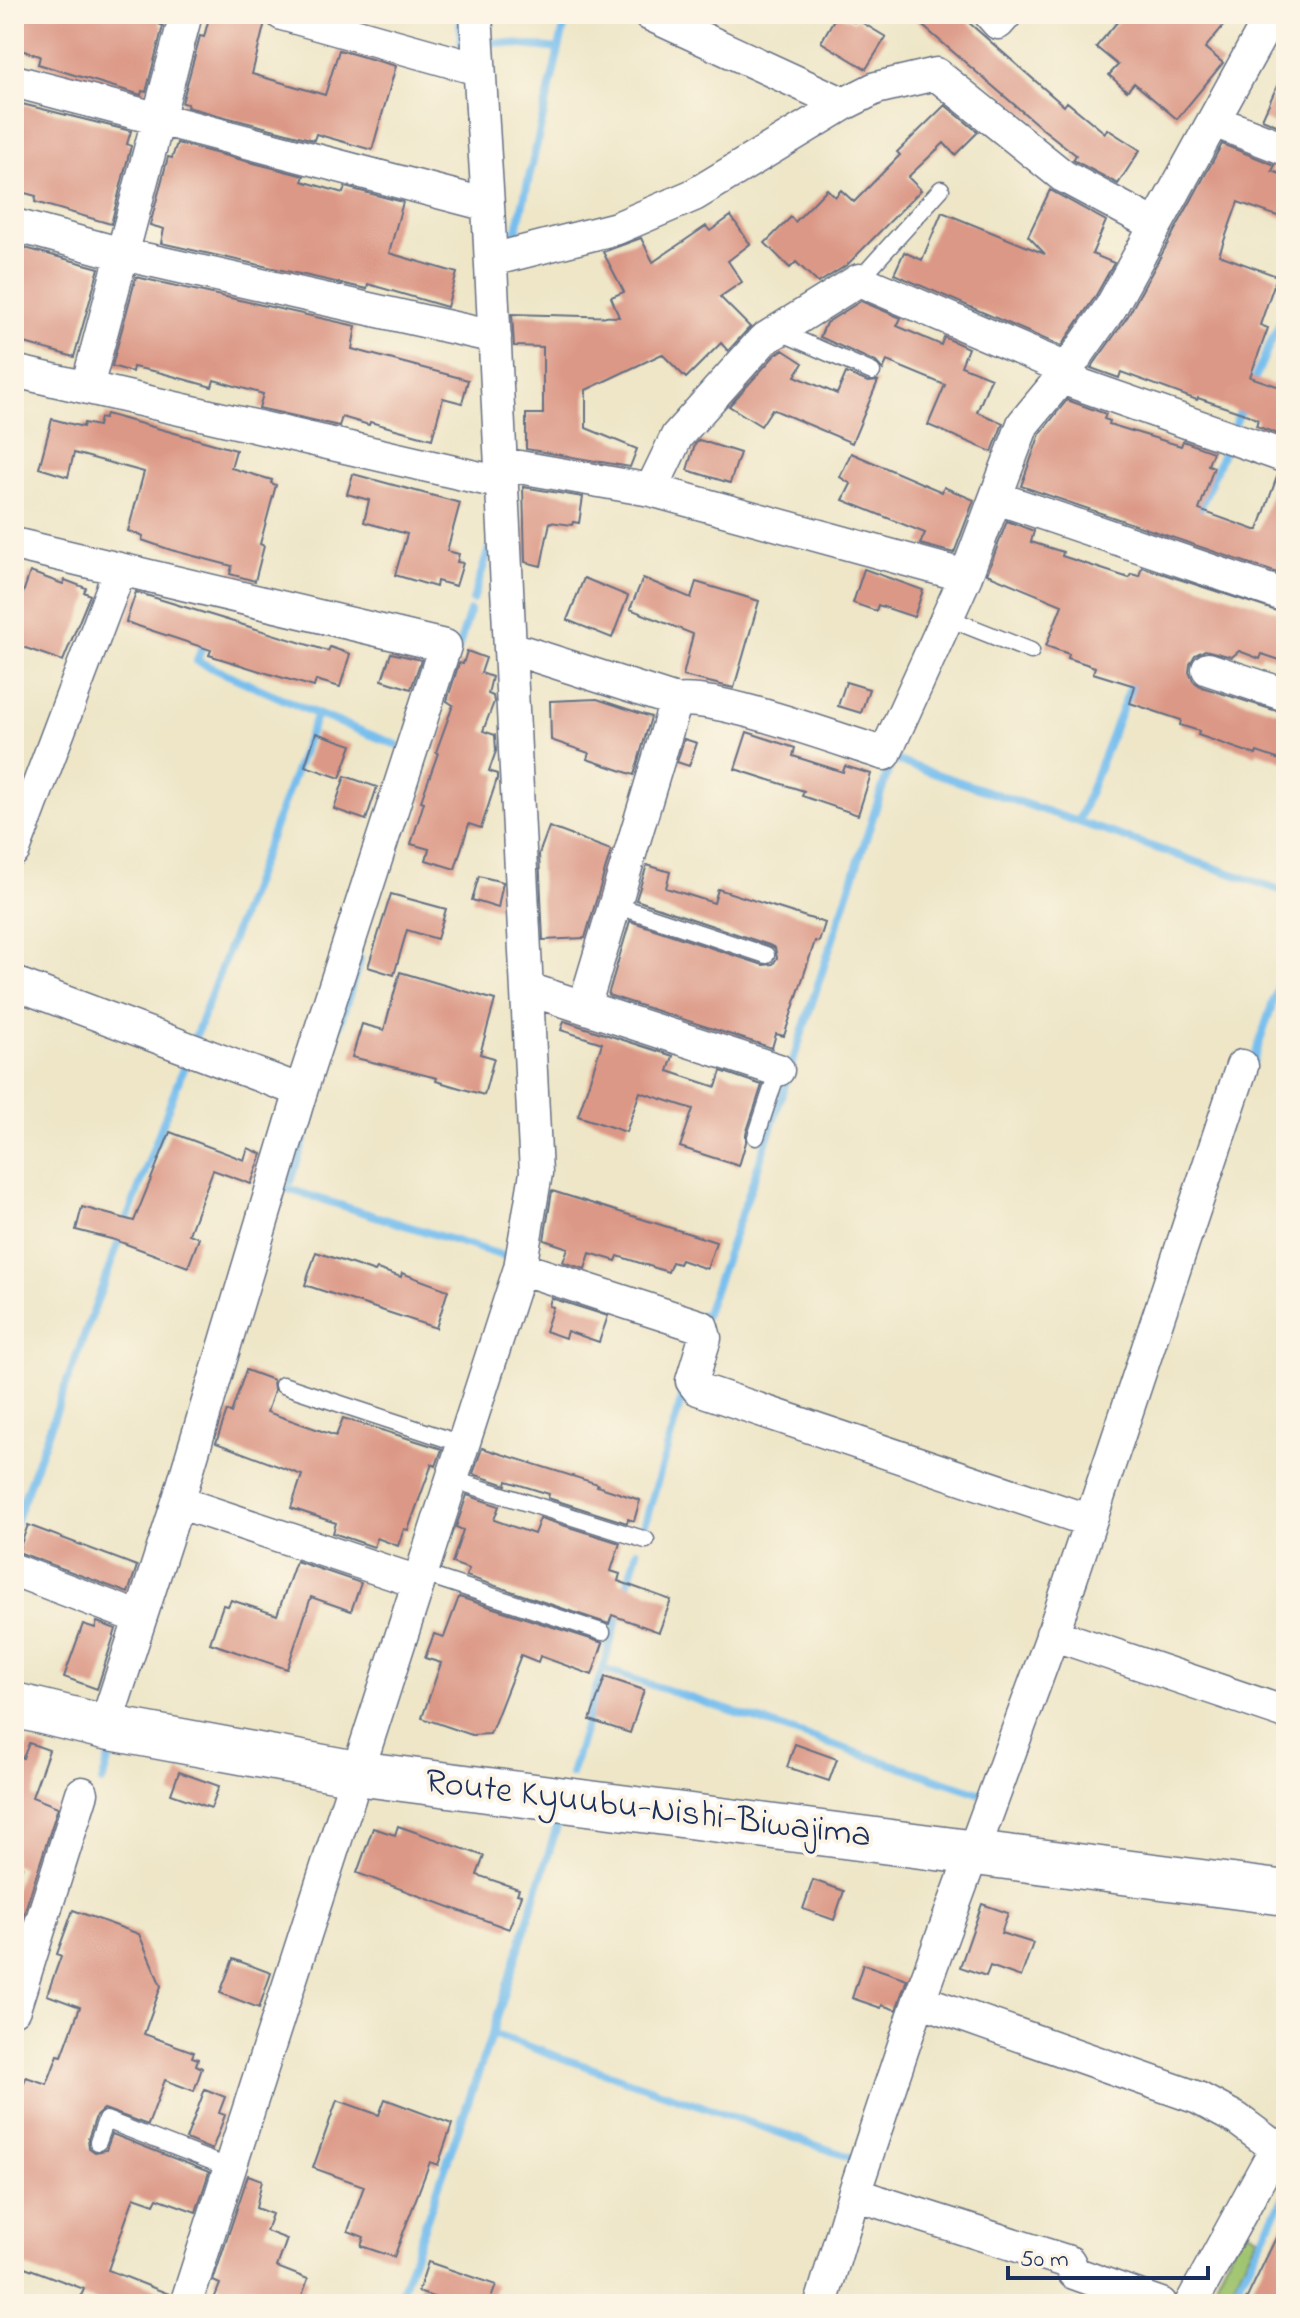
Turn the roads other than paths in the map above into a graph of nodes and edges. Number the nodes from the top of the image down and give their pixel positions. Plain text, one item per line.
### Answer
1 (186, 14) edge
2 (282, 14) edge
3 (476, 14) edge
4 (990, 14) edge
5 (1006, 14) edge
6 (1272, 14) edge
7 (664, 16) edge
8 (478, 69) junction
9 (14, 81) edge
10 (844, 104) junction
11 (157, 120) junction
12 (1214, 121) junction
13 (1286, 149) edge
14 (941, 189) dead end
15 (488, 205) junction
16 (14, 225) edge
17 (1155, 225) junction
18 (122, 254) junction
19 (491, 260) junction
20 (859, 280) junction
21 (778, 331) junction
22 (495, 337) junction
23 (14, 371) edge
24 (872, 372) dead end
25 (1064, 374) junction
26 (87, 387) junction
27 (1286, 457) edge
28 (502, 474) junction
29 (651, 490) junction
30 (997, 498) junction
31 (14, 544) edge
32 (120, 569) junction
33 (966, 576) junction
34 (1286, 596) edge
35 (948, 618) junction
36 (511, 648) junction
37 (1031, 651) dead end
38 (1208, 669) dead end
39 (1286, 695) edge
40 (676, 701) junction
41 (14, 850) edge
42 (615, 905) junction
43 (766, 955) dead end
44 (14, 983) edge
45 (528, 989) junction
46 (584, 1007) junction
47 (1242, 1066) dead end
48 (778, 1070) joint
49 (301, 1091) junction
50 (756, 1137) dead end
51 (520, 1268) junction
52 (283, 1385) dead end
53 (462, 1444) junction
54 (451, 1479) junction
55 (178, 1502) junction
56 (1090, 1521) junction
57 (646, 1540) dead end
58 (14, 1570) edge
59 (419, 1578) junction
60 (140, 1618) junction
61 (602, 1632) dead end
62 (1052, 1634) junction
63 (14, 1705) edge
64 (1286, 1713) edge
65 (105, 1727) junction
66 (356, 1773) junction
67 (82, 1793) dead end
68 (971, 1851) junction
69 (1286, 1893) edge
70 (21, 1961) edge
71 (919, 2000) junction
72 (14, 2009) edge
73 (98, 2142) dead end
74 (1281, 2145) edge
75 (229, 2168) junction
76 (854, 2194) junction
77 (186, 2304) edge
78 (821, 2304) edge
79 (1161, 2304) edge
80 (1191, 2304) edge

1 - 11 street
2 - 8 street
3 - 8 street
4 - 5 street
6 - 12 street
7 - 10 street
8 - 15 street
9 - 11 street
10 - 17 street
10 - 19 street
11 - 15 street
11 - 18 street
12 - 13 street
12 - 17 street
14 - 20 lane
15 - 19 street
16 - 18 street
17 - 25 street
18 - 22 street
18 - 26 street
19 - 22 street
20 - 21 street
20 - 25 street
21 - 24 lane
21 - 29 street
22 - 28 street
23 - 26 street
25 - 27 street
25 - 30 street
26 - 28 street
28 - 29 street
28 - 36 street
29 - 33 street
30 - 33 street
30 - 34 street
31 - 32 street
32 - 41 street
32 - 49 street
33 - 35 street
35 - 37 lane
35 - 40 street
36 - 40 street
36 - 45 street
38 - 39 street
40 - 42 street
42 - 43 lane
42 - 46 street
44 - 49 street
45 - 46 street
45 - 51 street
46 - 48 street
47 - 56 street
48 - 50 lane
49 - 55 street
51 - 53 street
51 - 56 street
52 - 53 lane
53 - 54 street
54 - 57 lane
54 - 59 street
55 - 59 street
55 - 60 street
56 - 62 street
58 - 60 street
59 - 61 lane
59 - 66 street
60 - 65 street
62 - 64 street
62 - 68 street
63 - 65 main road, Route Kyuubu-Nishi-Biwajima
65 - 66 main road, Route Kyuubu-Nishi-Biwajima
66 - 68 main road, Route Kyuubu-Nishi-Biwajima
66 - 75 street
67 - 70 street
68 - 69 main road, Route Kyuubu-Nishi-Biwajima
68 - 71 street
70 - 72 street
71 - 74 street
71 - 76 street
73 - 75 lane
74 - 80 street
75 - 77 street
76 - 78 street
76 - 79 street

